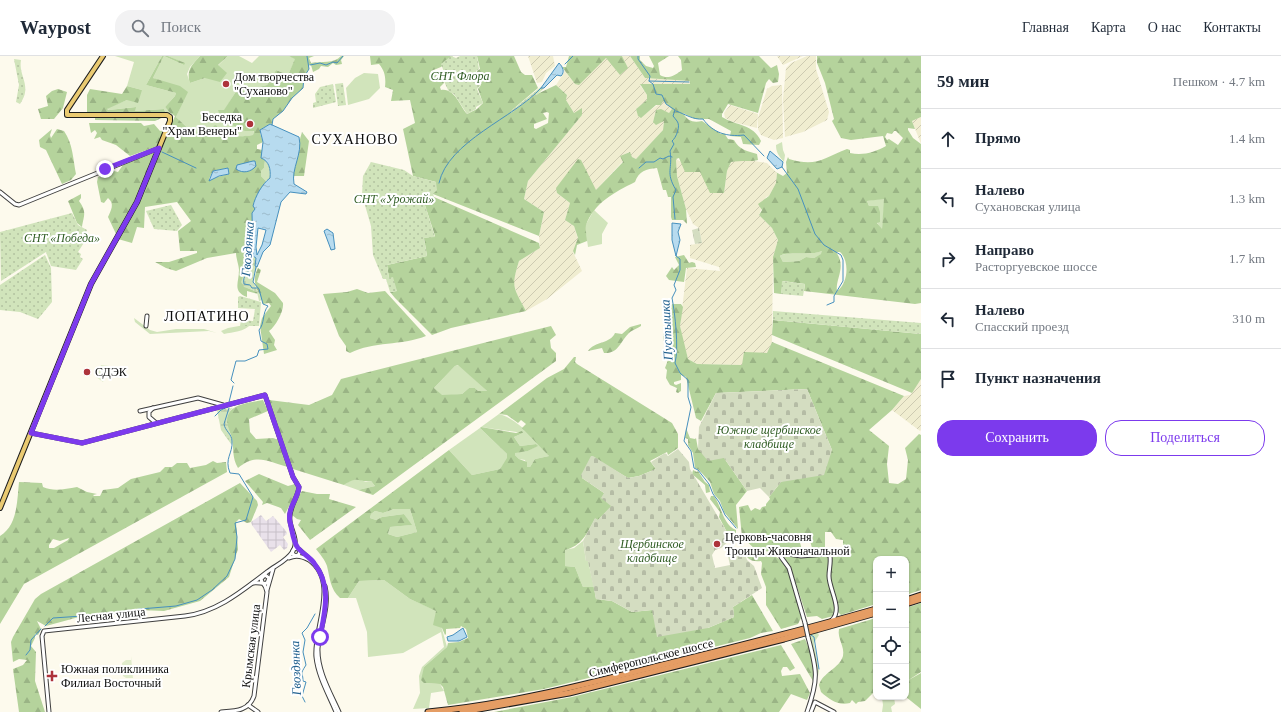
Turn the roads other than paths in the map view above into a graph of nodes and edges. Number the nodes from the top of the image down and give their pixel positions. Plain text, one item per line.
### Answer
1 (103, 56) edge
2 (159, 148) junction
3 (0, 192) edge
4 (147, 316) dead end
5 (146, 326) dead end
6 (210, 402) junction
7 (229, 405) junction
8 (152, 408) junction
9 (209, 410) junction
10 (140, 411) dead end
11 (157, 423) junction
12 (31, 433) junction
13 (0, 508) edge
14 (295, 543) junction
15 (299, 549) junction
16 (293, 550) junction
17 (295, 555) junction
18 (287, 558) junction
19 (276, 566) junction
20 (262, 576) junction
21 (269, 580) junction
22 (253, 583) junction
23 (264, 583) junction
24 (267, 592) junction
25 (921, 595) edge
26 (909, 599) edge
27 (921, 599) edge
28 (909, 603) edge
29 (873, 610) edge
30 (836, 611) junction
31 (873, 614) edge
32 (848, 617) junction
33 (830, 622) junction
34 (328, 691) junction
35 (248, 705) junction
36 (49, 712) edge
37 (221, 712) edge
38 (258, 712) edge
39 (337, 712) edge
40 (428, 712) edge
41 (462, 712) edge
42 (807, 712) edge
43 (811, 712) edge
44 (834, 712) edge

1 - 2 main road
2 - 3 street
2 - 12 main road
4 - 5 street
6 - 7 street
6 - 8 street
6 - 9 street
7 - 9 street
7 - 14 street
8 - 10 street
8 - 11 street
9 - 11 street
11 - 12 street
12 - 13 main road
14 - 15 street
14 - 16 street
15 - 16 street
15 - 17 street
15 - 34 street
16 - 17 street
16 - 18 street
17 - 18 street
17 - 34 street
18 - 19 street
19 - 20 street
19 - 21 street
20 - 21 street
20 - 22 street
20 - 23 street, Крымская улица
21 - 23 street
21 - 24 street
22 - 23 street
22 - 36 street, Лесная улица
23 - 24 street, Крымская улица
24 - 35 street, Крымская улица
25 - 26 highway
27 - 28 highway
29 - 32 highway, Симферопольское шоссе
30 - 32 street
30 - 33 street
30 - 42 street, bridge
31 - 41 highway, Симферопольское шоссе
32 - 33 highway, Симферопольское шоссе
33 - 40 highway, Симферопольское шоссе
34 - 39 street
35 - 37 street, Крымская улица
35 - 38 street
43 - 44 street

